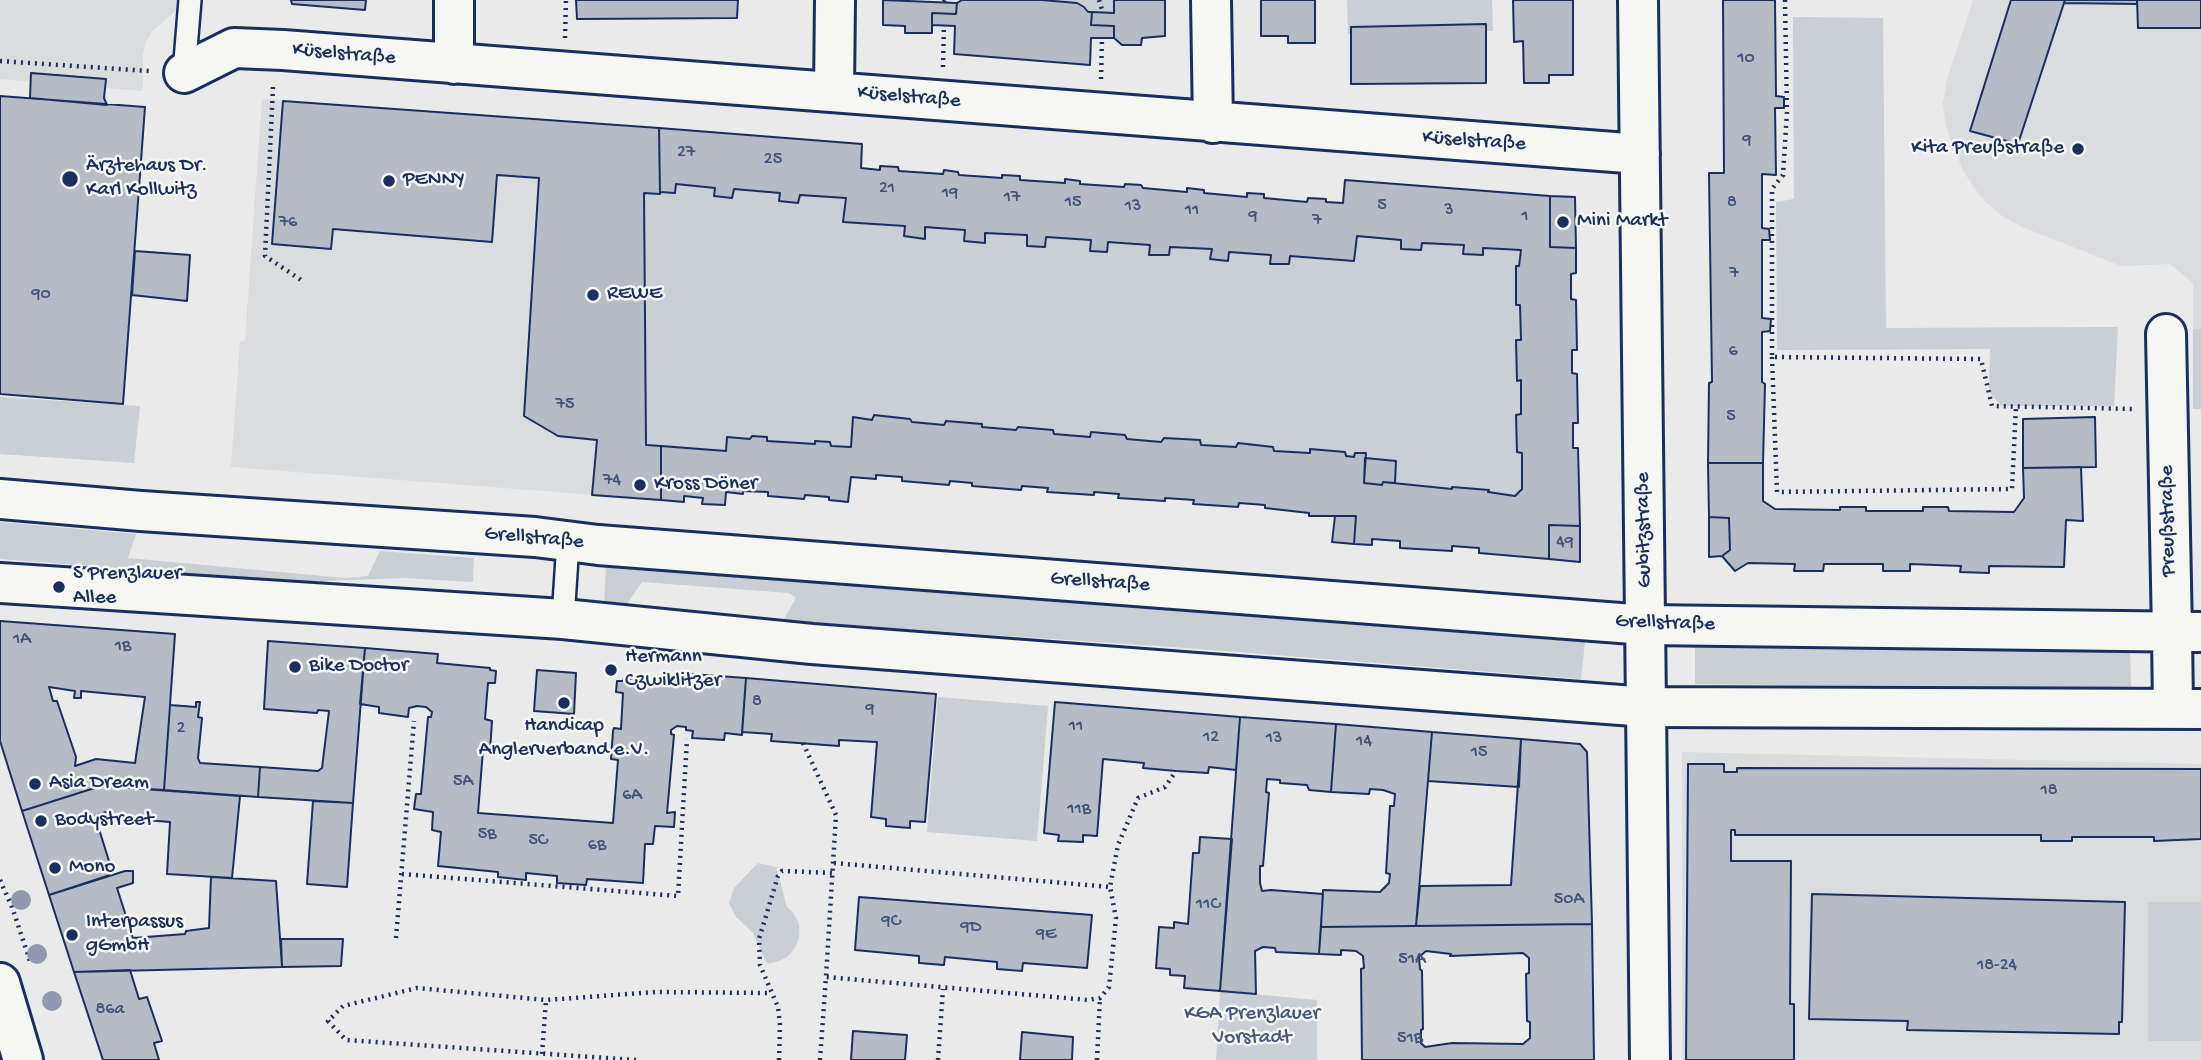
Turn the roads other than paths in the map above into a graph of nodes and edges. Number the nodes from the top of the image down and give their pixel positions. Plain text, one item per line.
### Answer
1 (190, 0) edge
2 (454, 0) edge
3 (835, 0) edge
4 (1212, 0) edge
5 (1638, 0) edge
6 (454, 64) junction
7 (184, 73) joint
8 (834, 92) junction
9 (1213, 123) junction
10 (1640, 155) junction
11 (2166, 334) dead end
12 (0, 499) edge
13 (568, 542) junction
14 (0, 583) edge
15 (563, 619) junction
16 (1646, 625) junction
17 (2187, 632) edge
18 (1647, 707) junction
19 (2187, 709) edge
20 (17, 978) edge
21 (23, 1060) edge
22 (1650, 1060) edge

1 - 7 lane
2 - 6 street
3 - 8 street
4 - 9 street
5 - 10 street, Gubitzstraße
6 - 7 street, Küselstraße
6 - 8 street, Küselstraße
8 - 9 street, Küselstraße
9 - 10 street, Küselstraße
10 - 16 street, Gubitzstraße
11 - 17 street, Preußstraße
12 - 13 street, Grellstraße
13 - 15 lane
13 - 16 street, Grellstraße
14 - 15 street
15 - 18 street
16 - 17 street, Grellstraße
16 - 18 street, Gubitzstraße
17 - 19 street, Preußstraße
18 - 19 street
18 - 22 street, Gubitzstraße
20 - 21 street

